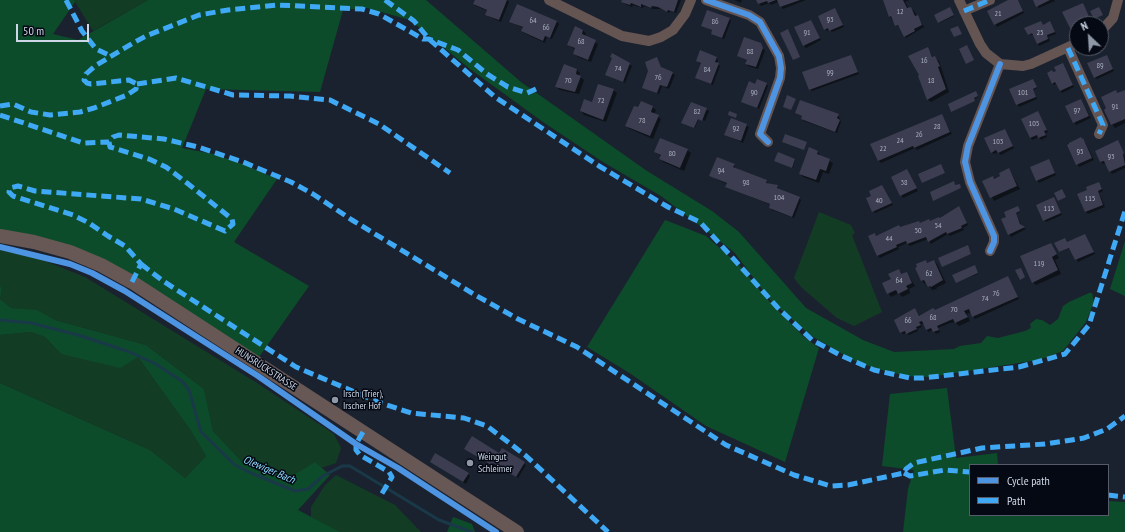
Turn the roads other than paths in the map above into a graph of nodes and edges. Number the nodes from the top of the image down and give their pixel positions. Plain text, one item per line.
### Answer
1 (549, 0) edge
2 (691, 0) edge
3 (706, 0) edge
4 (959, 0) edge
5 (990, 0) edge
6 (1118, 0) edge
7 (964, 11) junction
8 (1109, 22) edge
9 (1069, 46) edge
10 (1076, 56) edge
11 (1000, 64) junction
12 (1099, 134) dead end
13 (768, 142) dead end
14 (0, 236) edge
15 (990, 250) dead end
16 (518, 532) edge

1 - 2 street
3 - 13 street
4 - 7 street
5 - 7 street
6 - 8 street
7 - 11 street
9 - 11 street
10 - 12 street
11 - 15 street
14 - 16 main road, HUNSRÜCKSTRASSE

